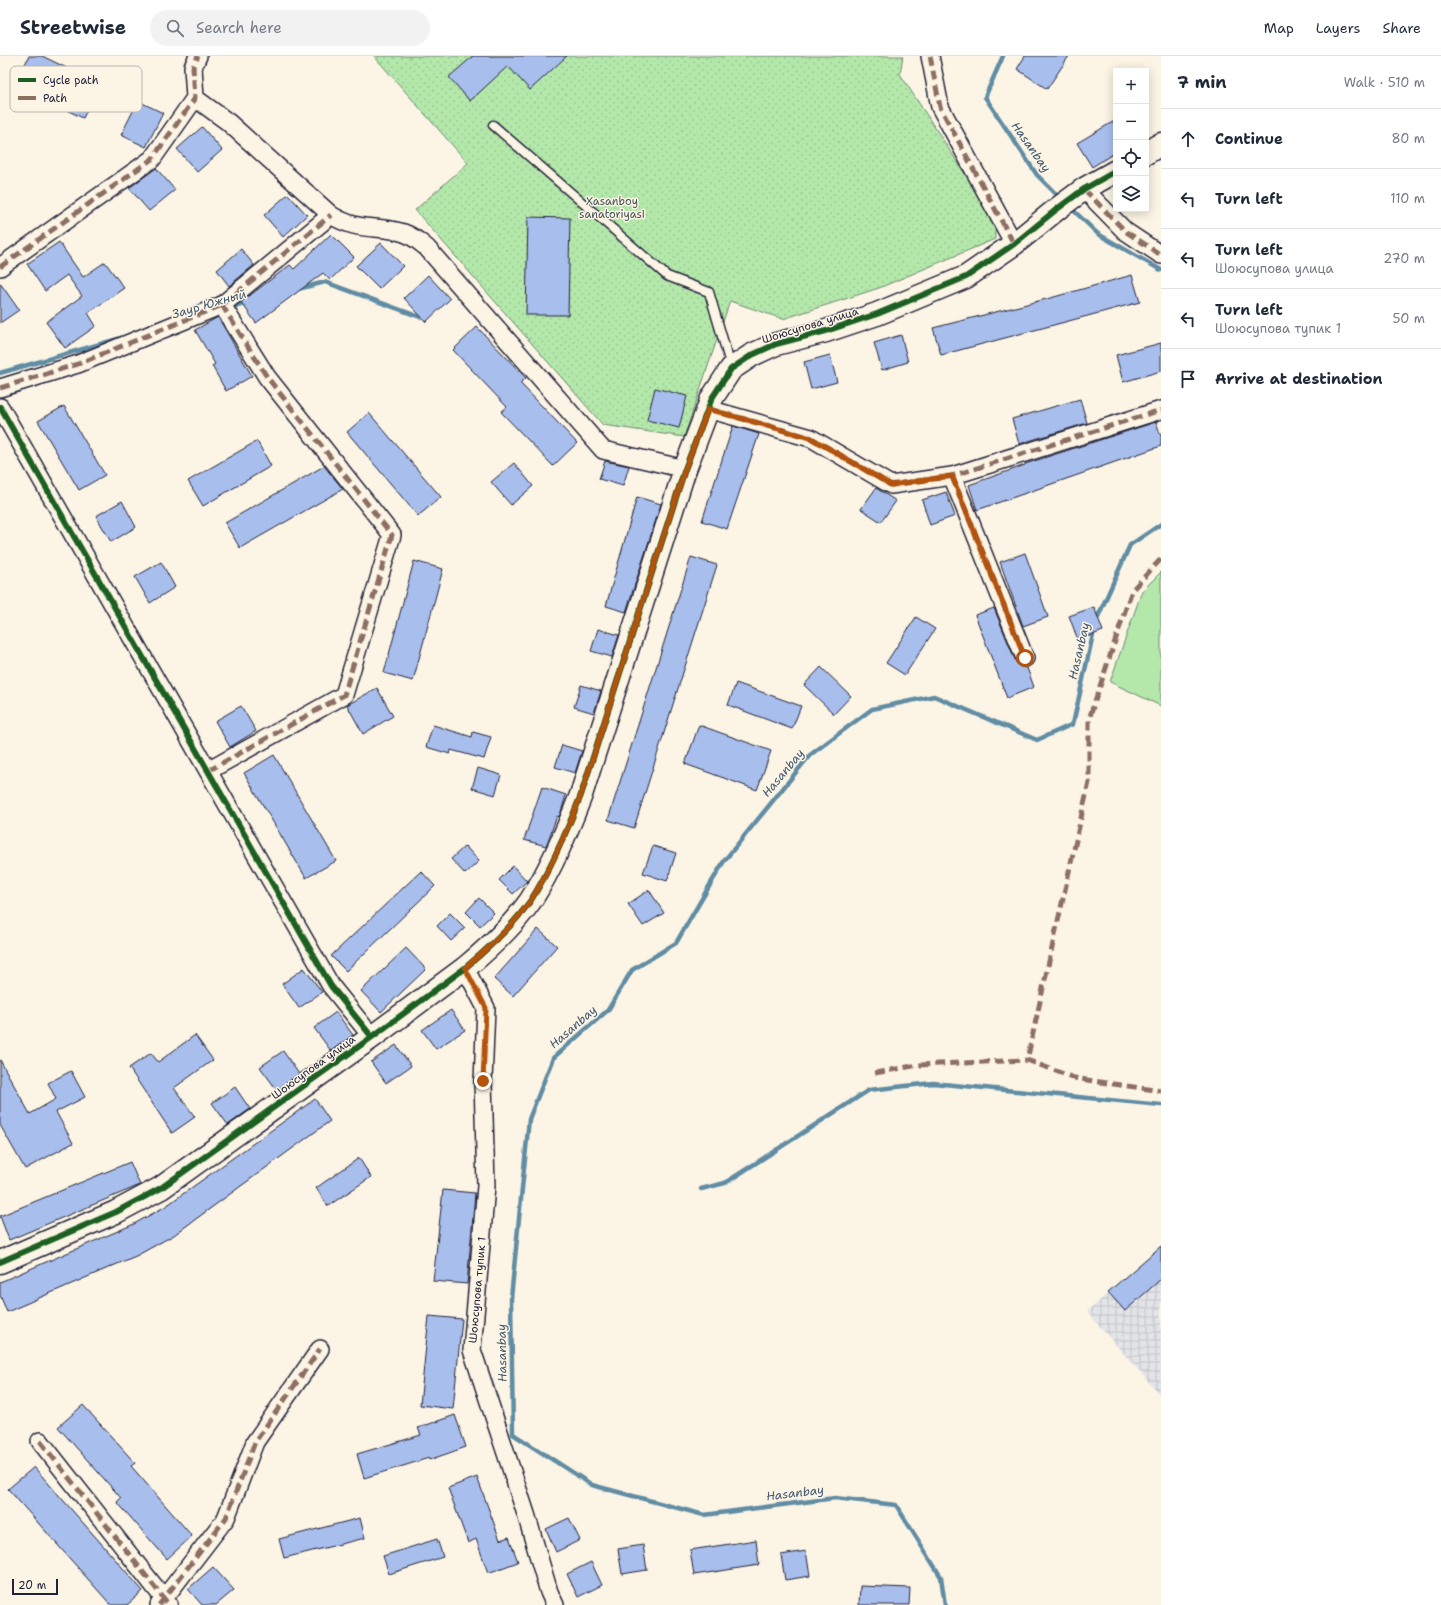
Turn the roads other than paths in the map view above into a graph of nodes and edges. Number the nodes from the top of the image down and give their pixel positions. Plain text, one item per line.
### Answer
1 (198, 56) edge
2 (930, 56) edge
3 (195, 98) junction
4 (493, 125) dead end
5 (1161, 144) edge
6 (1149, 151) edge
7 (1113, 173) edge
8 (1084, 190) junction
9 (331, 215) junction
10 (1014, 244) junction
11 (1161, 255) edge
12 (0, 267) edge
13 (222, 305) junction
14 (731, 369) junction
15 (0, 388) edge
16 (0, 407) edge
17 (708, 409) junction
18 (1161, 410) edge
19 (685, 469) junction
20 (952, 476) junction
21 (1025, 658) dead end
22 (208, 772) junction
23 (465, 968) junction
24 (372, 1037) junction
25 (0, 1262) edge
26 (320, 1349) dead end
27 (40, 1441) dead end
28 (164, 1603) edge
29 (555, 1605) edge

1 - 3 street
2 - 10 street
3 - 9 street
3 - 12 street
4 - 14 lane
5 - 6 street
7 - 8 street, Шоюсупова улица
8 - 10 street, Шоюсупова улица
8 - 11 street
9 - 13 street
9 - 19 street
10 - 14 street, Шоюсупова улица
13 - 15 street
13 - 22 street
14 - 17 street, Шоюсупова улица
16 - 22 street
17 - 19 street, Шоюсупова улица
17 - 20 street
18 - 20 street
19 - 23 street, Шоюсупова улица
20 - 21 street
22 - 24 street
23 - 24 street, Шоюсупова улица
23 - 29 street, Шоюсупова тупик 1
24 - 25 street, Шоюсупова улица
26 - 28 street
27 - 28 street

